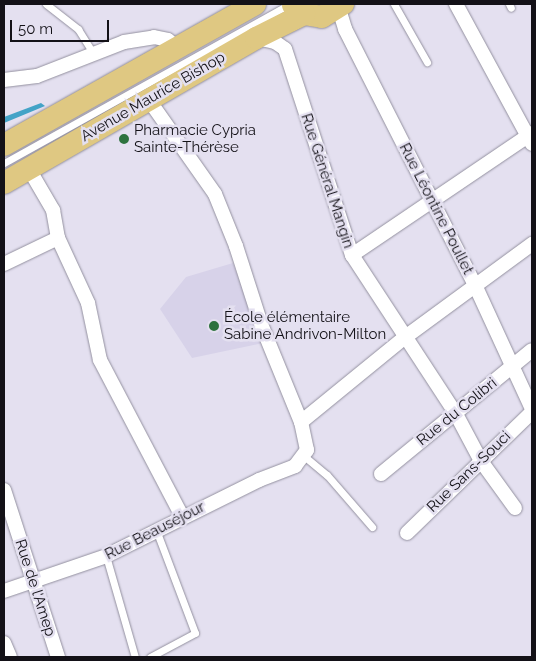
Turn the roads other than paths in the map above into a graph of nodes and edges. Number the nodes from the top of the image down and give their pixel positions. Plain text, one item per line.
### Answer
1 (46, 4) edge
2 (255, 4) edge
3 (394, 4) edge
4 (456, 4) edge
5 (341, 6) edge
6 (296, 7) edge
7 (256, 38) junction
8 (176, 47) junction
9 (93, 53) junction
10 (427, 62) dead end
11 (4, 80) edge
12 (149, 100) junction
13 (531, 138) edge
14 (4, 145) edge
15 (4, 163) edge
16 (29, 169) junction
17 (4, 183) edge
18 (431, 203) junction
19 (58, 238) junction
20 (532, 244) edge
21 (352, 255) junction
22 (4, 264) edge
23 (475, 285) junction
24 (404, 338) junction
25 (532, 350) edge
26 (514, 366) junction
27 (532, 411) edge
28 (456, 414) junction
29 (301, 422) junction
30 (303, 458) junction
31 (481, 461) junction
32 (381, 474) dead end
33 (4, 490) edge
34 (515, 508) dead end
35 (182, 516) junction
36 (372, 527) dead end
37 (156, 530) junction
38 (407, 532) dead end
39 (106, 556) junction
40 (32, 582) junction
41 (4, 591) edge
42 (4, 643) edge
43 (10, 657) edge
44 (58, 657) edge
45 (135, 657) edge
46 (150, 657) edge

1 - 9 lane
2 - 8 main road, Avenue Maurice Bishop
3 - 10 lane
4 - 13 street
5 - 6 main road
5 - 18 street, Rue Léontine Poullet
6 - 7 main road, Avenue Maurice Bishop
6 - 15 lane
7 - 12 main road, Avenue Maurice Bishop
7 - 21 street, Rue Général Mangin
8 - 9 street
8 - 14 main road, Avenue Maurice Bishop
9 - 11 street
12 - 16 main road, Avenue Maurice Bishop
12 - 29 street
13 - 18 street
16 - 17 main road, Avenue Maurice Bishop
16 - 19 street
18 - 21 street
18 - 23 street, Rue Léontine Poullet
19 - 22 street
19 - 35 street
20 - 23 street
21 - 24 street, Rue Général Mangin
23 - 24 street
23 - 26 street, Rue Léontine Poullet
24 - 28 street, Rue Général Mangin
24 - 29 street
25 - 26 street, Rue du Colibri
26 - 27 street, Rue Léontine Poullet
26 - 28 street, Rue du Colibri
27 - 31 street, Rue Sans-Souci
28 - 31 street, Rue Général Mangin
28 - 32 street, Rue du Colibri
29 - 30 street
30 - 35 street, Rue Beauséjour
30 - 36 lane
31 - 34 street, Rue Général Mangin
31 - 38 street, Rue Sans-Souci
33 - 40 street, Rue de l'Amep
35 - 37 street, Rue Beauséjour
37 - 39 street, Rue Beauséjour
37 - 46 lane
39 - 40 street, Rue Beauséjour
39 - 45 lane
40 - 41 street, Rue Beauséjour
40 - 44 street, Rue de l'Amep
42 - 43 street

